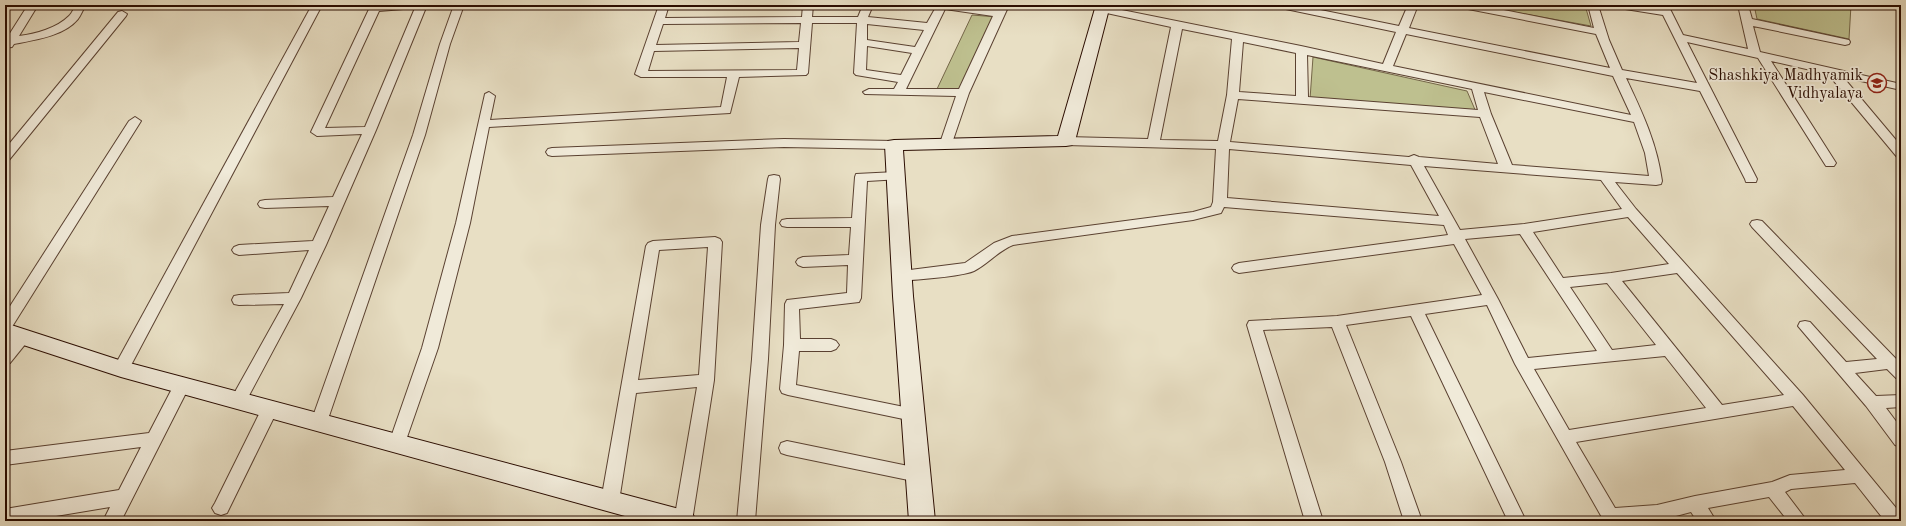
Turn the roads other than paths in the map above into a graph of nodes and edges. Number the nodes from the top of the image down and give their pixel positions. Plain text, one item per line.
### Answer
1 (33, 5) edge
2 (81, 5) edge
3 (422, 5) edge
4 (459, 5) edge
5 (664, 5) edge
6 (808, 5) edge
7 (868, 5) edge
8 (941, 5) edge
9 (1282, 5) edge
10 (1340, 5) edge
11 (1413, 5) edge
12 (1463, 5) edge
13 (1593, 5) edge
14 (1619, 5) edge
15 (1743, 5) edge
16 (1893, 5) edge
17 (375, 6) edge
18 (316, 7) dead end
19 (1103, 7) edge
20 (1901, 7) edge
21 (1490, 8) edge
22 (1665, 9) edge
23 (1001, 10) edge
24 (122, 14) dead end
25 (1336, 16) junction
26 (658, 20) junction
27 (862, 20) junction
28 (806, 21) junction
29 (1746, 21) junction
30 (1177, 25) junction
31 (931, 27) junction
32 (1403, 29) junction
33 (1600, 32) junction
34 (1238, 37) junction
35 (1679, 37) junction
36 (861, 42) junction
37 (1846, 42) dead end
38 (7, 44) edge
39 (805, 45) junction
40 (649, 48) junction
41 (1301, 49) junction
42 (919, 51) junction
43 (1758, 55) junction
44 (1387, 68) junction
45 (1832, 72) junction
46 (734, 73) junction
47 (1617, 74) junction
48 (904, 79) junction
49 (1477, 87) junction
50 (1901, 87) edge
51 (1706, 88) junction
52 (869, 92) dead end
53 (898, 93) junction
54 (963, 93) junction
55 (1232, 95) junction
56 (490, 96) dead end
57 (1302, 100) junction
58 (1485, 114) junction
59 (1640, 120) junction
60 (135, 121) dead end
61 (483, 124) junction
62 (370, 130) junction
63 (1066, 141) junction
64 (946, 143) junction
65 (1153, 143) junction
66 (894, 145) junction
67 (1223, 145) junction
68 (552, 152) dead end
69 (1901, 154) edge
70 (5, 157) edge
71 (1414, 159) junction
72 (1830, 163) dead end
73 (1506, 167) junction
74 (896, 176) junction
75 (1604, 176) junction
76 (774, 179) dead end
77 (1751, 179) dead end
78 (338, 201) junction
79 (1220, 202) junction
80 (265, 204) dead end
81 (1631, 212) junction
82 (1448, 221) junction
83 (859, 222) junction
84 (787, 223) dead end
85 (1756, 224) dead end
86 (1524, 229) junction
87 (1456, 237) junction
88 (319, 245) junction
89 (239, 250) dead end
90 (854, 260) junction
91 (803, 262) dead end
92 (1681, 267) junction
93 (1239, 268) dead end
94 (902, 276) junction
95 (1611, 278) junction
96 (1559, 283) junction
97 (294, 298) junction
98 (1491, 299) junction
99 (239, 300) dead end
100 (1416, 311) junction
101 (1337, 321) junction
102 (1805, 326) dead end
103 (11, 331) edge
104 (792, 345) junction
105 (831, 345) dead end
106 (1668, 350) junction
107 (1608, 356) junction
108 (5, 359) edge
109 (1890, 363) junction
110 (1523, 364) junction
111 (1843, 368) junction
112 (121, 369) junction
113 (1901, 374) edge
114 (706, 380) junction
115 (182, 385) junction
116 (630, 386) junction
117 (239, 399) junction
118 (1797, 399) junction
119 (1901, 401) edge
120 (1872, 402) junction
121 (270, 409) junction
122 (1719, 413) junction
123 (913, 415) junction
124 (319, 422) junction
125 (1566, 437) junction
126 (155, 439) junction
127 (1901, 440) edge
128 (397, 443) junction
129 (787, 448) dead end
130 (5, 458) edge
131 (918, 475) junction
132 (1858, 476) junction
133 (1773, 489) junction
134 (124, 497) junction
135 (610, 501) junction
136 (1695, 503) junction
137 (221, 508) dead end
138 (5, 517) edge
139 (1612, 518) edge
140 (112, 521) edge
141 (683, 521) edge
142 (746, 521) edge
143 (922, 521) edge
144 (1314, 521) edge
145 (1413, 521) edge
146 (1517, 521) edge
147 (1707, 521) edge
148 (1798, 521) edge
149 (1896, 521) edge

1 - 38 street
2 - 38 street
3 - 17 street
3 - 62 street
4 - 124 street
5 - 26 street
6 - 28 street
7 - 27 street
8 - 23 street
8 - 31 street
9 - 25 street
10 - 25 street
11 - 32 street
12 - 21 street
13 - 33 street
14 - 22 street
15 - 29 street
16 - 20 street
17 - 62 street
18 - 112 street
19 - 30 street
19 - 63 street
21 - 33 street
22 - 35 street
23 - 54 street
24 - 70 street
25 - 32 street
26 - 28 street
26 - 40 street
27 - 28 street
27 - 31 street
27 - 36 street
28 - 39 street
29 - 37 street
29 - 43 street
30 - 34 street
30 - 65 street
31 - 42 street
32 - 44 street
32 - 47 street
33 - 47 street
34 - 41 street
34 - 55 street
35 - 43 street
35 - 51 street
36 - 42 street
36 - 48 street
39 - 40 street
39 - 46 street
40 - 46 street
41 - 44 street
41 - 57 street
42 - 48 street
43 - 45 street
43 - 72 street
44 - 49 street
45 - 50 street
45 - 69 street
46 - 61 street
47 - 51 street
47 - 59 street
48 - 53 street
49 - 58 street
49 - 59 street
51 - 77 street
52 - 53 street
53 - 54 street
54 - 64 street
55 - 57 street
55 - 67 street
56 - 61 street
57 - 58 street
58 - 73 street
59 - 75 street
60 - 103 street
61 - 128 street
62 - 78 street
63 - 64 street
63 - 65 street
64 - 66 street
65 - 67 street
66 - 68 street
66 - 74 street
67 - 71 street
67 - 79 street
71 - 73 street
71 - 82 street
73 - 75 street
74 - 83 street
74 - 94 street
75 - 81 street
76 - 142 street
78 - 80 street
78 - 88 street
79 - 82 street
79 - 94 street
81 - 86 street
81 - 92 street
82 - 87 street
83 - 84 street
83 - 90 street
85 - 109 street
86 - 87 street
86 - 96 street
87 - 93 street
87 - 98 street
88 - 89 street
88 - 97 street
90 - 91 street
90 - 104 street
92 - 95 street
92 - 118 street
94 - 123 street
95 - 96 street
95 - 106 street
96 - 107 street
97 - 99 street
97 - 117 street
98 - 100 street
98 - 110 street
100 - 101 street
100 - 146 street
101 - 144 street
101 - 145 street
102 - 111 street
103 - 108 street
103 - 112 street
104 - 105 street
104 - 123 street
106 - 107 street
106 - 122 street
107 - 110 street
109 - 111 street
109 - 113 street
110 - 125 street
111 - 120 street
112 - 115 street
114 - 116 street
114 - 116 street
114 - 141 street
115 - 117 street
115 - 126 street
116 - 135 street
117 - 121 street
118 - 122 street
118 - 132 street
119 - 120 street
120 - 127 street
121 - 124 street
121 - 137 street
122 - 125 street
123 - 131 street
124 - 128 street
125 - 139 street
126 - 130 street
126 - 134 street
128 - 135 street
129 - 131 street
131 - 143 street
132 - 133 street
132 - 149 street
133 - 136 street
133 - 148 street
134 - 138 street
134 - 140 street
135 - 141 street
136 - 139 street
136 - 147 street

